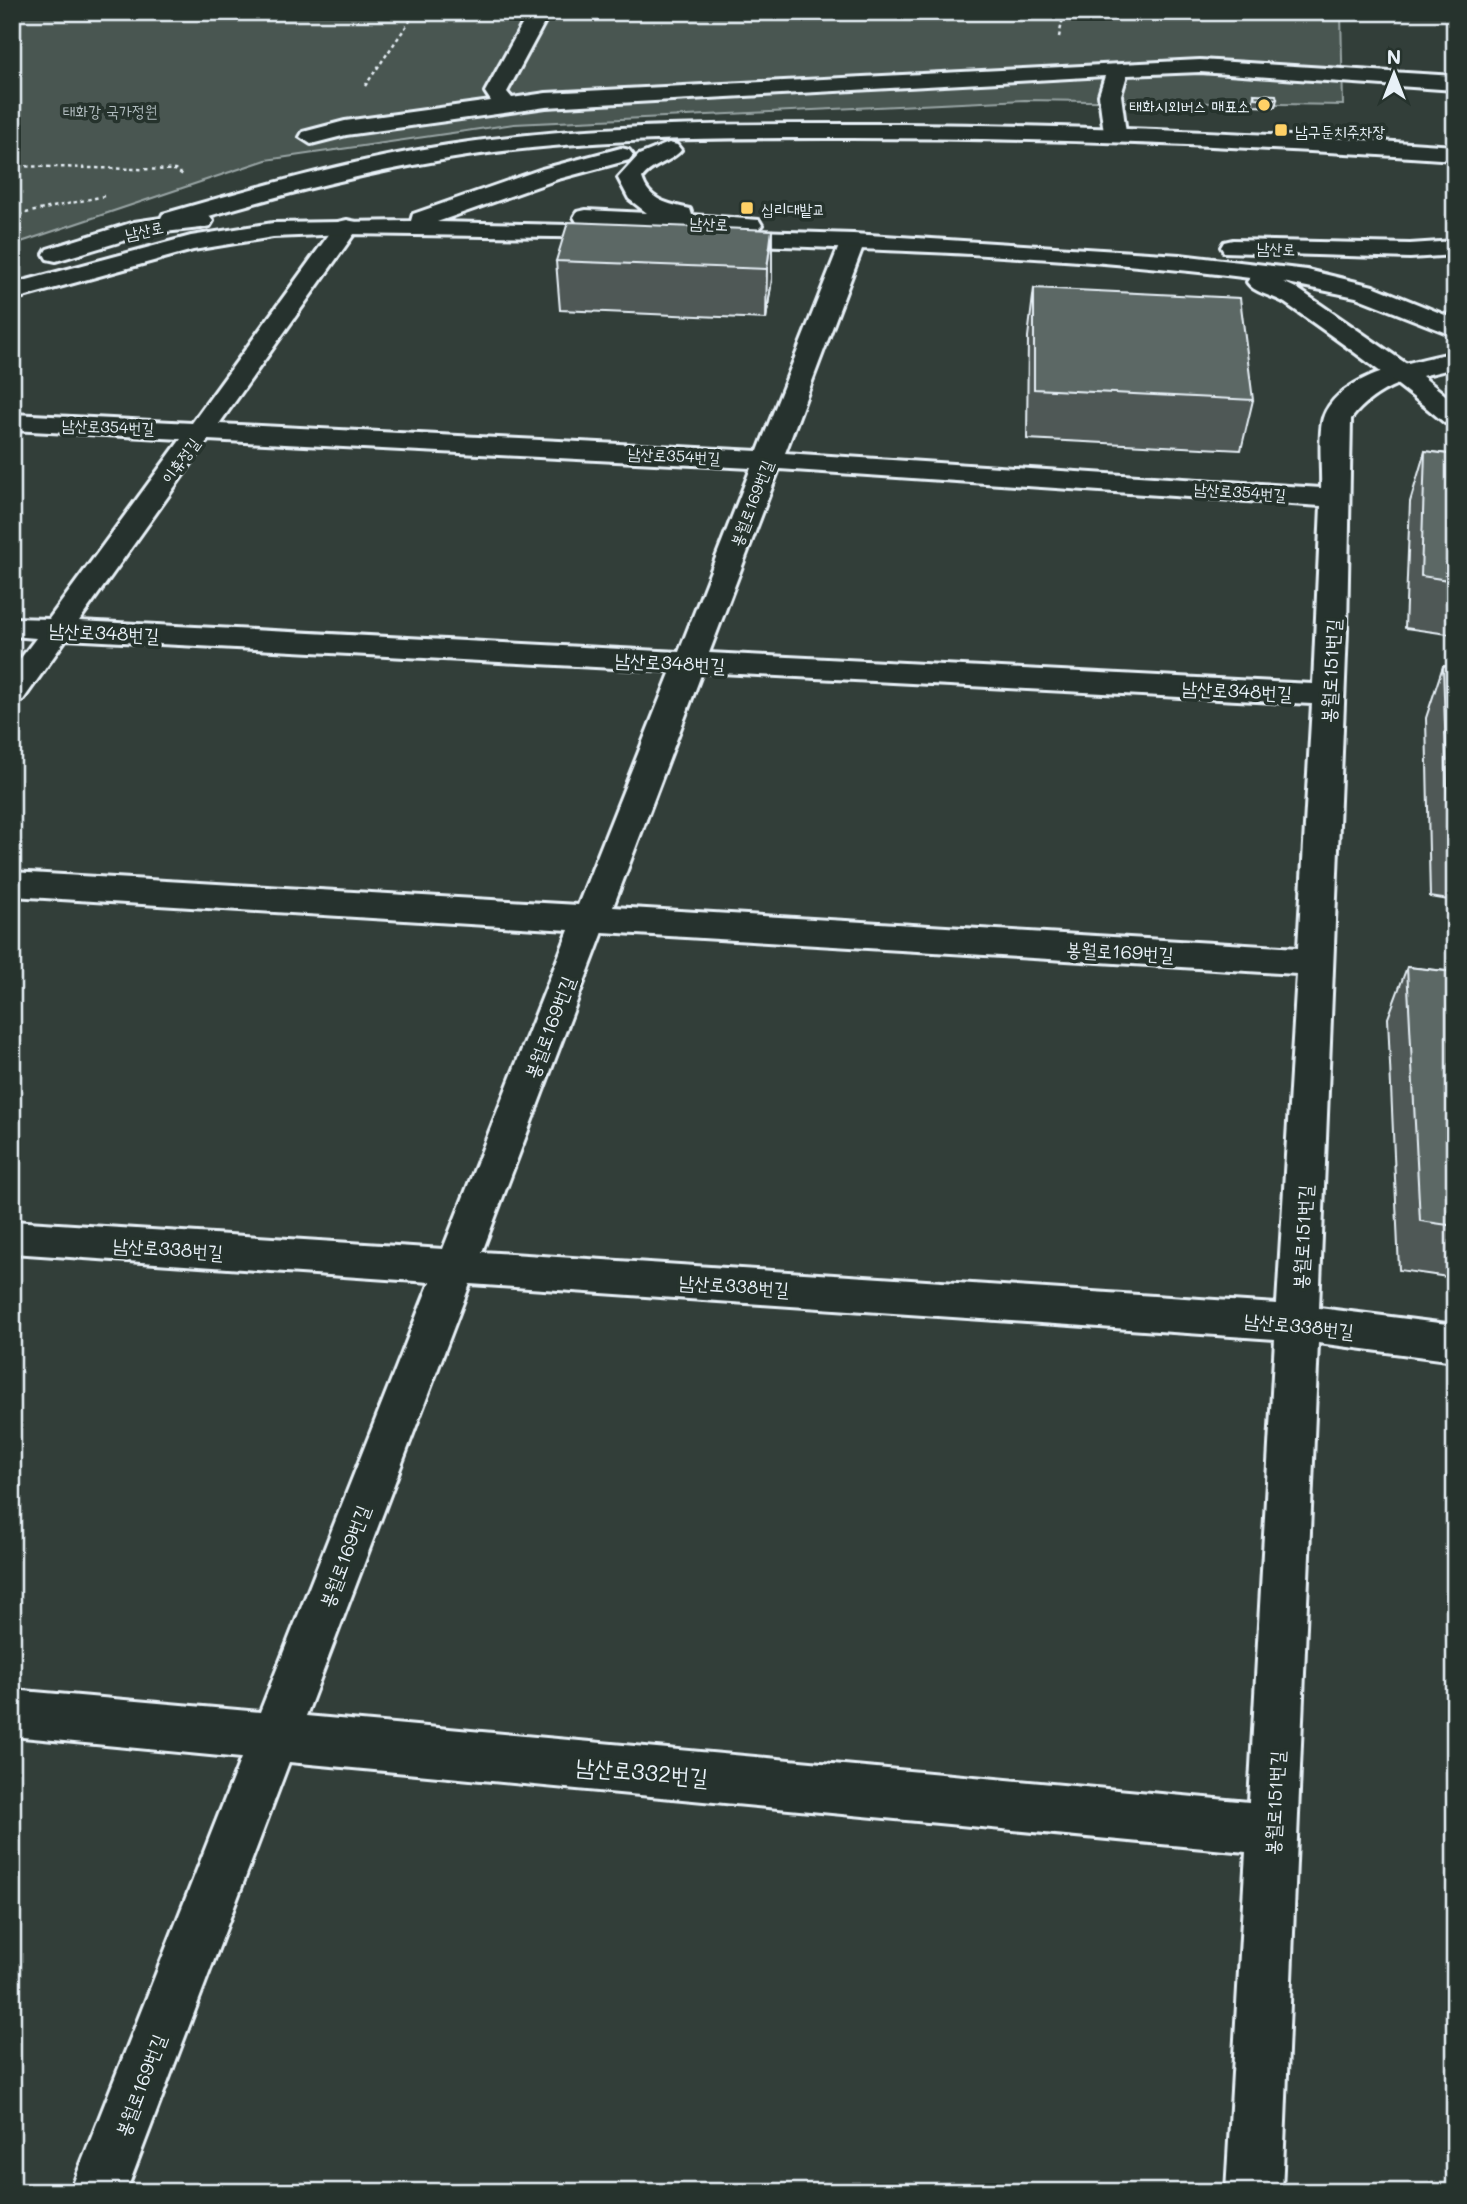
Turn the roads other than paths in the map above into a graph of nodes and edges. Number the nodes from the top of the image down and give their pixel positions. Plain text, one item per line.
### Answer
1 (540, 12) edge
2 (1118, 69) junction
3 (1455, 83) edge
4 (506, 105) junction
5 (933, 130) junction
6 (1115, 133) junction
7 (311, 137) dead end
8 (504, 145) junction
9 (674, 148) junction
10 (1455, 153) edge
11 (443, 210) junction
12 (759, 225) junction
13 (347, 227) junction
14 (376, 227) junction
15 (143, 228) junction
16 (467, 228) junction
17 (852, 241) junction
18 (1455, 248) edge
19 (38, 259) dead end
20 (1226, 268) junction
21 (12, 292) edge
22 (1455, 328) edge
23 (1455, 360) edge
24 (1402, 373) junction
25 (1455, 417) edge
26 (12, 422) edge
27 (202, 430) junction
28 (768, 460) junction
29 (1335, 498) junction
30 (12, 628) edge
31 (58, 629) junction
32 (689, 663) junction
33 (12, 693) edge
34 (1329, 695) junction
35 (12, 884) edge
36 (590, 921) junction
37 (1315, 962) junction
38 (12, 1237) edge
39 (456, 1268) junction
40 (1298, 1323) junction
41 (1455, 1343) edge
42 (12, 1713) edge
43 (274, 1738) junction
44 (1273, 1829) junction
45 (99, 2192) edge
46 (1254, 2192) edge

1 - 4 street
2 - 3 street
2 - 4 street
2 - 6 street
4 - 7 street
5 - 6 street
5 - 8 street
5 - 9 street
6 - 10 street
8 - 11 street
8 - 15 street
9 - 11 street
9 - 12 street
11 - 12 street, 남산로
11 - 14 street
11 - 15 street, 남산로
11 - 16 street
12 - 18 street, 남산로
13 - 14 street, 남산로
13 - 21 street, 남산로
13 - 27 street, 이휴정길
14 - 16 street, 남산로
15 - 19 street, 남산로
16 - 17 street, 남산로
17 - 20 street, 남산로
17 - 28 street, 봉월로169번길
20 - 22 street, 남산로
20 - 24 street
23 - 24 street, 봉월로151번길
24 - 25 street
24 - 29 street, 봉월로151번길
26 - 27 street, 남산로354번길
27 - 28 street, 남산로354번길
27 - 31 street, 이휴정길
28 - 29 street, 남산로354번길
28 - 32 street, 봉월로169번길
29 - 34 street, 봉월로151번길
30 - 31 street, 남산로348번길
31 - 32 street, 남산로348번길
31 - 33 street, 이휴정길
32 - 34 street, 남산로348번길
32 - 36 street, 봉월로169번길
34 - 37 street, 봉월로151번길
35 - 36 street, 봉월로169번길
36 - 37 street, 봉월로169번길
36 - 39 street, 봉월로169번길
37 - 40 street, 봉월로151번길
38 - 39 street, 남산로338번길
39 - 40 street, 남산로338번길
39 - 43 street, 봉월로169번길
40 - 41 street, 남산로338번길
40 - 44 street, 봉월로151번길
42 - 43 street, 남산로332번길
43 - 44 street, 남산로332번길
43 - 45 street, 봉월로169번길
44 - 46 street, 봉월로151번길

